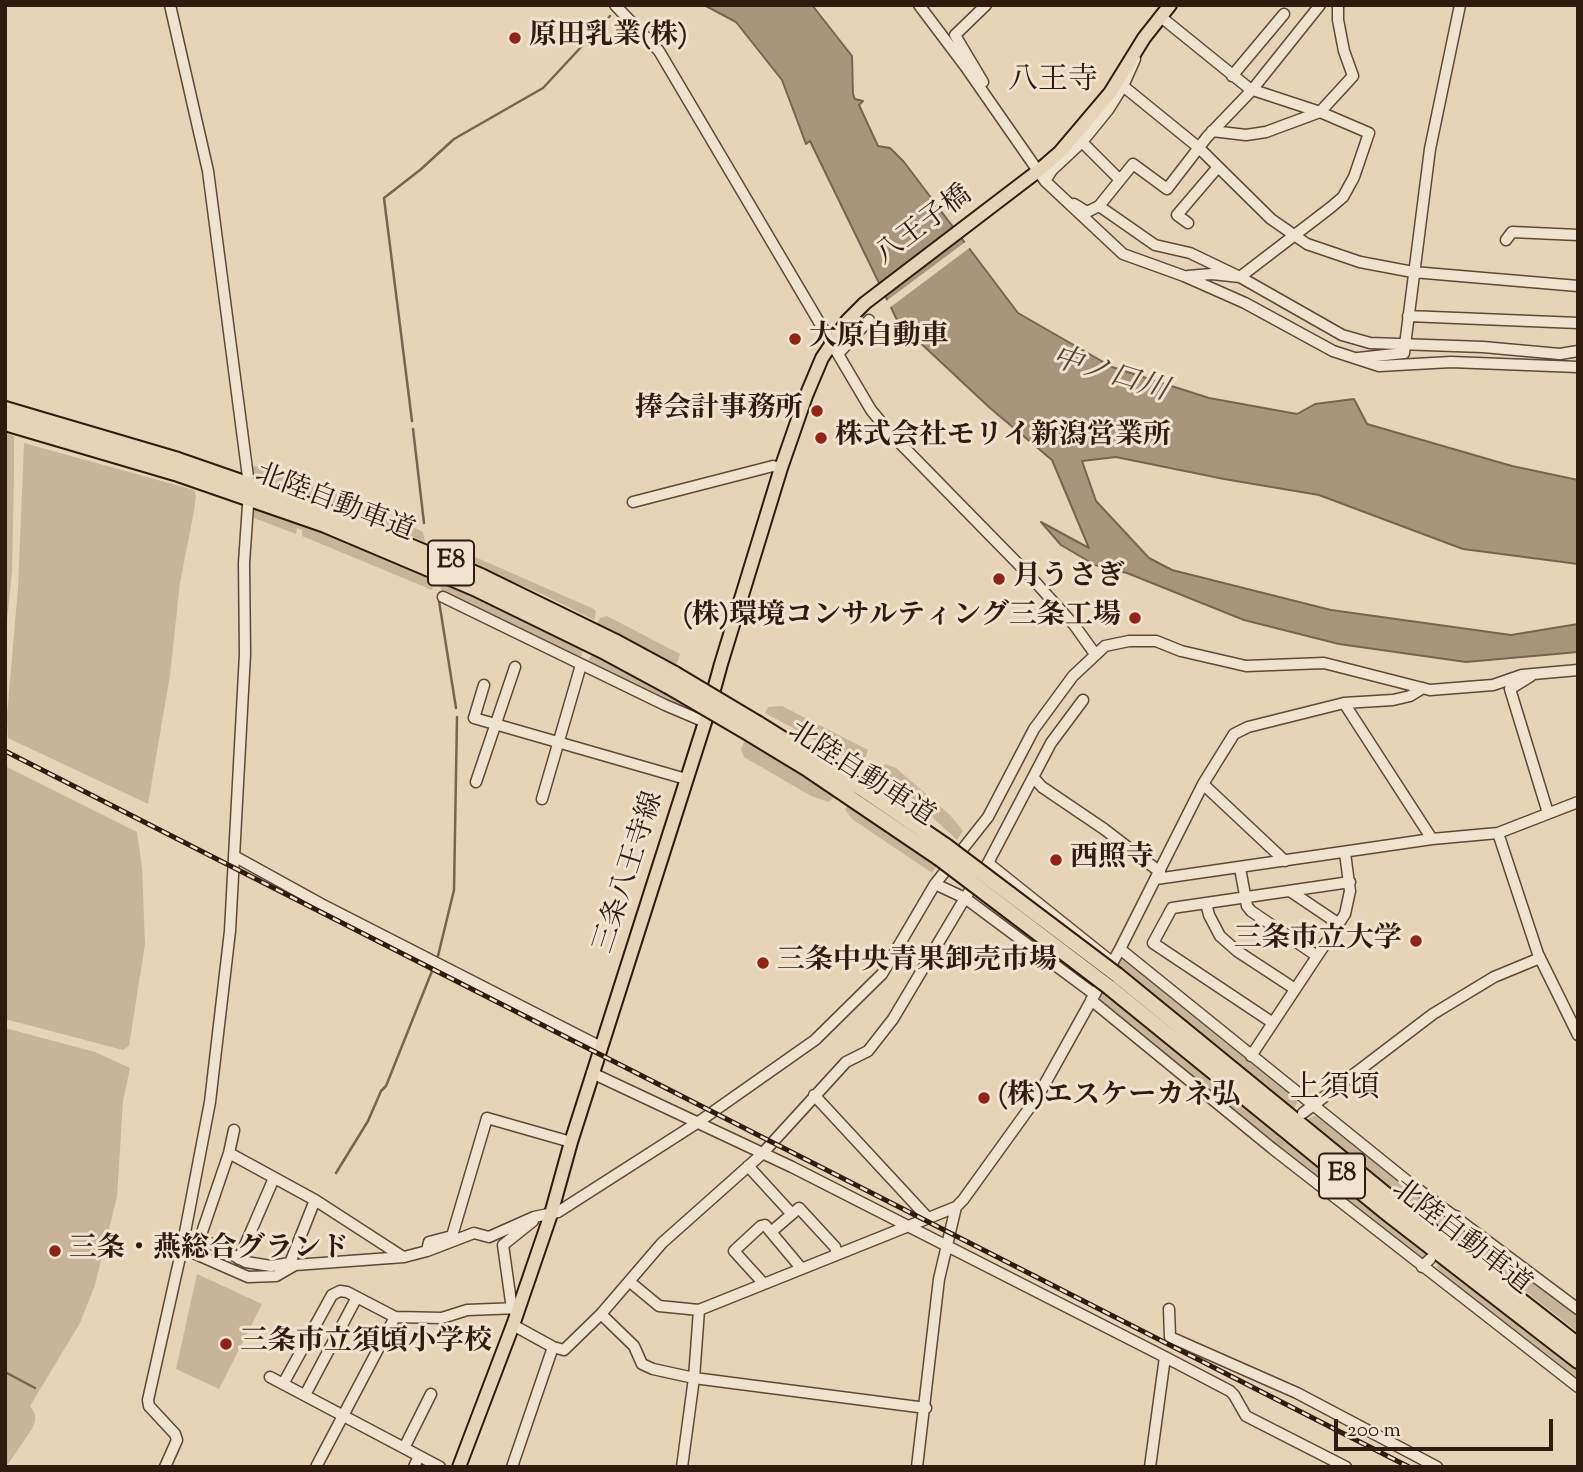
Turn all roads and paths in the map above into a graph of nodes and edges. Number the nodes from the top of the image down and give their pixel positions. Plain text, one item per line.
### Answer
1 (170, 5) edge
2 (615, 5) edge
3 (919, 5) edge
4 (986, 5) edge
5 (1170, 5) edge
6 (1320, 5) edge
7 (1338, 5) edge
8 (1460, 5) edge
9 (1284, 14) dead end
10 (1161, 18) junction
11 (1138, 49) junction
12 (1232, 76) junction
13 (1124, 86) junction
14 (1252, 90) junction
15 (985, 94) junction
16 (1320, 112) junction
17 (1212, 131) junction
18 (1082, 142) junction
19 (1198, 147) junction
20 (1218, 167) junction
21 (1042, 176) junction
22 (1120, 180) junction
23 (1070, 205) junction
24 (1099, 206) junction
25 (1188, 223) dead end
26 (1578, 235) edge
27 (1293, 237) junction
28 (1506, 240) dead end
29 (1413, 272) junction
30 (1184, 276) junction
31 (1240, 277) junction
32 (1578, 286) edge
33 (865, 303) joint
34 (1408, 316) junction
35 (869, 320) dead end
36 (1578, 323) edge
37 (1405, 343) junction
38 (835, 348) junction
39 (1578, 351) edge
40 (1356, 358) junction
41 (1578, 367) edge
42 (5, 410) edge
43 (5, 423) edge
44 (781, 468) junction
45 (248, 477) dead end
46 (219, 481) junction
47 (633, 502) dead end
48 (248, 505) dead end
49 (443, 597) dead end
50 (1095, 654) junction
51 (581, 665) junction
52 (515, 667) dead end
53 (1578, 670) edge
54 (1534, 674) junction
55 (484, 685) dead end
56 (1423, 688) junction
57 (1083, 700) dead end
58 (1344, 702) junction
59 (705, 722) junction
60 (496, 724) junction
61 (559, 743) junction
62 (1034, 778) junction
63 (686, 779) junction
64 (476, 782) dead end
65 (1203, 784) junction
66 (542, 799) dead end
67 (1578, 802) edge
68 (1548, 813) junction
69 (1498, 833) junction
70 (1432, 839) junction
71 (1345, 853) junction
72 (234, 856) junction
73 (1285, 861) junction
74 (988, 863) junction
75 (1240, 867) junction
76 (1158, 876) junction
77 (1350, 882) junction
78 (935, 884) junction
79 (1290, 891) junction
80 (1245, 897) junction
81 (965, 898) junction
82 (1206, 903) junction
83 (1339, 924) junction
84 (1120, 949) junction
85 (1317, 957) junction
86 (1540, 958) junction
87 (1113, 975) junction
88 (1295, 989) junction
89 (1093, 997) junction
90 (1273, 1023) junction
91 (1578, 1035) edge
92 (601, 1047) junction
93 (1251, 1056) junction
94 (592, 1073) junction
95 (814, 1094) junction
96 (1313, 1106) junction
97 (1303, 1113) dead end
98 (696, 1123) junction
99 (234, 1130) dead end
100 (571, 1142) junction
101 (229, 1153) junction
102 (762, 1154) junction
103 (748, 1166) junction
104 (274, 1178) junction
105 (315, 1200) junction
106 (956, 1207) junction
107 (791, 1213) junction
108 (551, 1214) junction
109 (1456, 1216) junction
110 (534, 1217) junction
111 (927, 1217) junction
112 (907, 1225) junction
113 (1449, 1229) dead end
114 (771, 1232) junction
115 (947, 1246) junction
116 (182, 1248) junction
117 (427, 1251) junction
118 (837, 1254) junction
119 (404, 1257) junction
120 (239, 1259) junction
121 (1430, 1259) dead end
122 (292, 1264) junction
123 (1422, 1267) junction
124 (801, 1268) junction
125 (630, 1282) junction
126 (764, 1283) junction
127 (357, 1297) junction
128 (515, 1308) junction
129 (1169, 1308) dead end
130 (1578, 1309) edge
131 (699, 1310) junction
132 (601, 1314) junction
133 (395, 1317) junction
134 (513, 1325) junction
135 (1578, 1345) edge
136 (553, 1347) junction
137 (1165, 1357) junction
138 (1578, 1362) edge
139 (270, 1377) dead end
140 (694, 1378) junction
141 (284, 1384) junction
142 (1578, 1387) edge
143 (431, 1394) dead end
144 (305, 1395) junction
145 (926, 1408) junction
146 (343, 1415) junction
147 (404, 1448) junction
148 (419, 1456) junction
149 (165, 1467) edge
150 (316, 1467) edge
151 (414, 1467) edge
152 (439, 1467) edge
153 (459, 1467) edge
154 (512, 1467) edge
155 (682, 1467) edge
156 (917, 1467) edge
157 (1150, 1467) edge
158 (1346, 1467) edge
159 (1437, 1467) edge

1 - 45 street
2 - 38 street
3 - 15 street
4 - 15 street
5 - 10 main road
6 - 14 street
7 - 16 street
8 - 29 street
9 - 12 street
10 - 11 main road
10 - 12 street
11 - 13 street
11 - 21 main road
12 - 14 street
13 - 18 street
13 - 19 street
14 - 16 street
14 - 17 street
15 - 21 street
16 - 17 street
16 - 27 street
17 - 19 street
18 - 21 street
18 - 22 street
19 - 20 street
19 - 22 street
20 - 25 street
20 - 27 street
21 - 23 street
21 - 33 main road, 八王子橋
22 - 24 street
23 - 24 street
23 - 30 street
24 - 31 street
26 - 28 street
27 - 29 street
27 - 31 street
29 - 32 street
29 - 34 street
30 - 31 street
30 - 40 street
31 - 37 street
33 - 38 main road, 三条八王寺線
34 - 36 street
34 - 37 street
35 - 38 street
37 - 39 street
37 - 40 street
38 - 44 main road, 三条八王寺線
38 - 50 street
40 - 41 street
42 - 46 highway, 北陸自動車道 / E8
43 - 46 highway, 北陸自動車道 / E8
44 - 47 street
44 - 59 main road, 三条八王寺線
46 - 87 highway, 北陸自動車道 / E8, bridge
48 - 72 street
49 - 51 street
50 - 56 street
50 - 78 street
51 - 59 street
51 - 61 street
52 - 60 street
53 - 54 street
54 - 56 street
54 - 68 street
55 - 60 street
56 - 58 street
57 - 62 street
58 - 65 street
58 - 70 street
59 - 63 main road, 三条八王寺線
60 - 61 street
60 - 64 street
61 - 63 street
61 - 66 street
62 - 74 street
62 - 76 street
63 - 92 main road, 三条八王寺線
65 - 73 street
65 - 76 street
67 - 68 street
68 - 69 street
69 - 70 street
69 - 86 street
70 - 71 street
71 - 73 street
71 - 77 street
72 - 92 street
72 - 116 street
73 - 75 street
74 - 81 street
74 - 87 street
75 - 76 street
75 - 80 street
76 - 84 street
77 - 79 street
77 - 83 street
78 - 81 street
78 - 98 street
79 - 80 street
79 - 83 street
80 - 82 street
80 - 85 street
81 - 89 street
81 - 95 street
82 - 88 street
82 - 90 street
83 - 85 street
84 - 87 street
84 - 93 street
85 - 88 street
86 - 91 street
86 - 96 street
87 - 89 street
87 - 135 highway, 北陸自動車道 / E8
87 - 138 highway, 北陸自動車道 / E8
88 - 90 street
89 - 106 street
89 - 123 street
90 - 93 street
92 - 94 main road, 三条八王寺線
93 - 96 street
94 - 98 street
94 - 100 main road, 三条八王寺線
95 - 102 street
95 - 111 street
96 - 97 street
96 - 109 street
98 - 102 street
98 - 108 street
99 - 101 street
100 - 108 main road, 三条八王寺線
100 - 117 street
101 - 104 street
101 - 120 street
102 - 103 street
102 - 112 street
103 - 107 street
103 - 125 street
104 - 105 street
104 - 120 street
105 - 119 street
105 - 122 street
106 - 111 street
106 - 115 street
107 - 114 street
107 - 118 street
108 - 110 street
108 - 128 main road, 三条八王寺線
109 - 113 street
109 - 130 street
110 - 117 street
110 - 128 street
111 - 112 street
112 - 115 street
112 - 118 street
114 - 124 street
114 - 126 street
115 - 137 street
115 - 145 street
116 - 122 street
116 - 149 street
117 - 119 street
118 - 124 street
119 - 122 street
120 - 122 street
121 - 123 street
123 - 142 street
124 - 126 street
125 - 131 street
125 - 132 street
126 - 131 street
127 - 133 street
127 - 141 street
127 - 144 street
128 - 133 street
128 - 134 main road, 三条八王寺線
129 - 159 street
131 - 140 street
132 - 136 street
132 - 140 street
133 - 146 street
134 - 136 street
134 - 153 main road, 三条八王寺線
136 - 154 street
137 - 157 street
137 - 158 street
139 - 141 street
140 - 145 street
140 - 155 street
141 - 144 street
143 - 147 street
144 - 146 street
145 - 156 street
146 - 147 street
146 - 150 street
147 - 148 street
148 - 151 street
148 - 152 street

